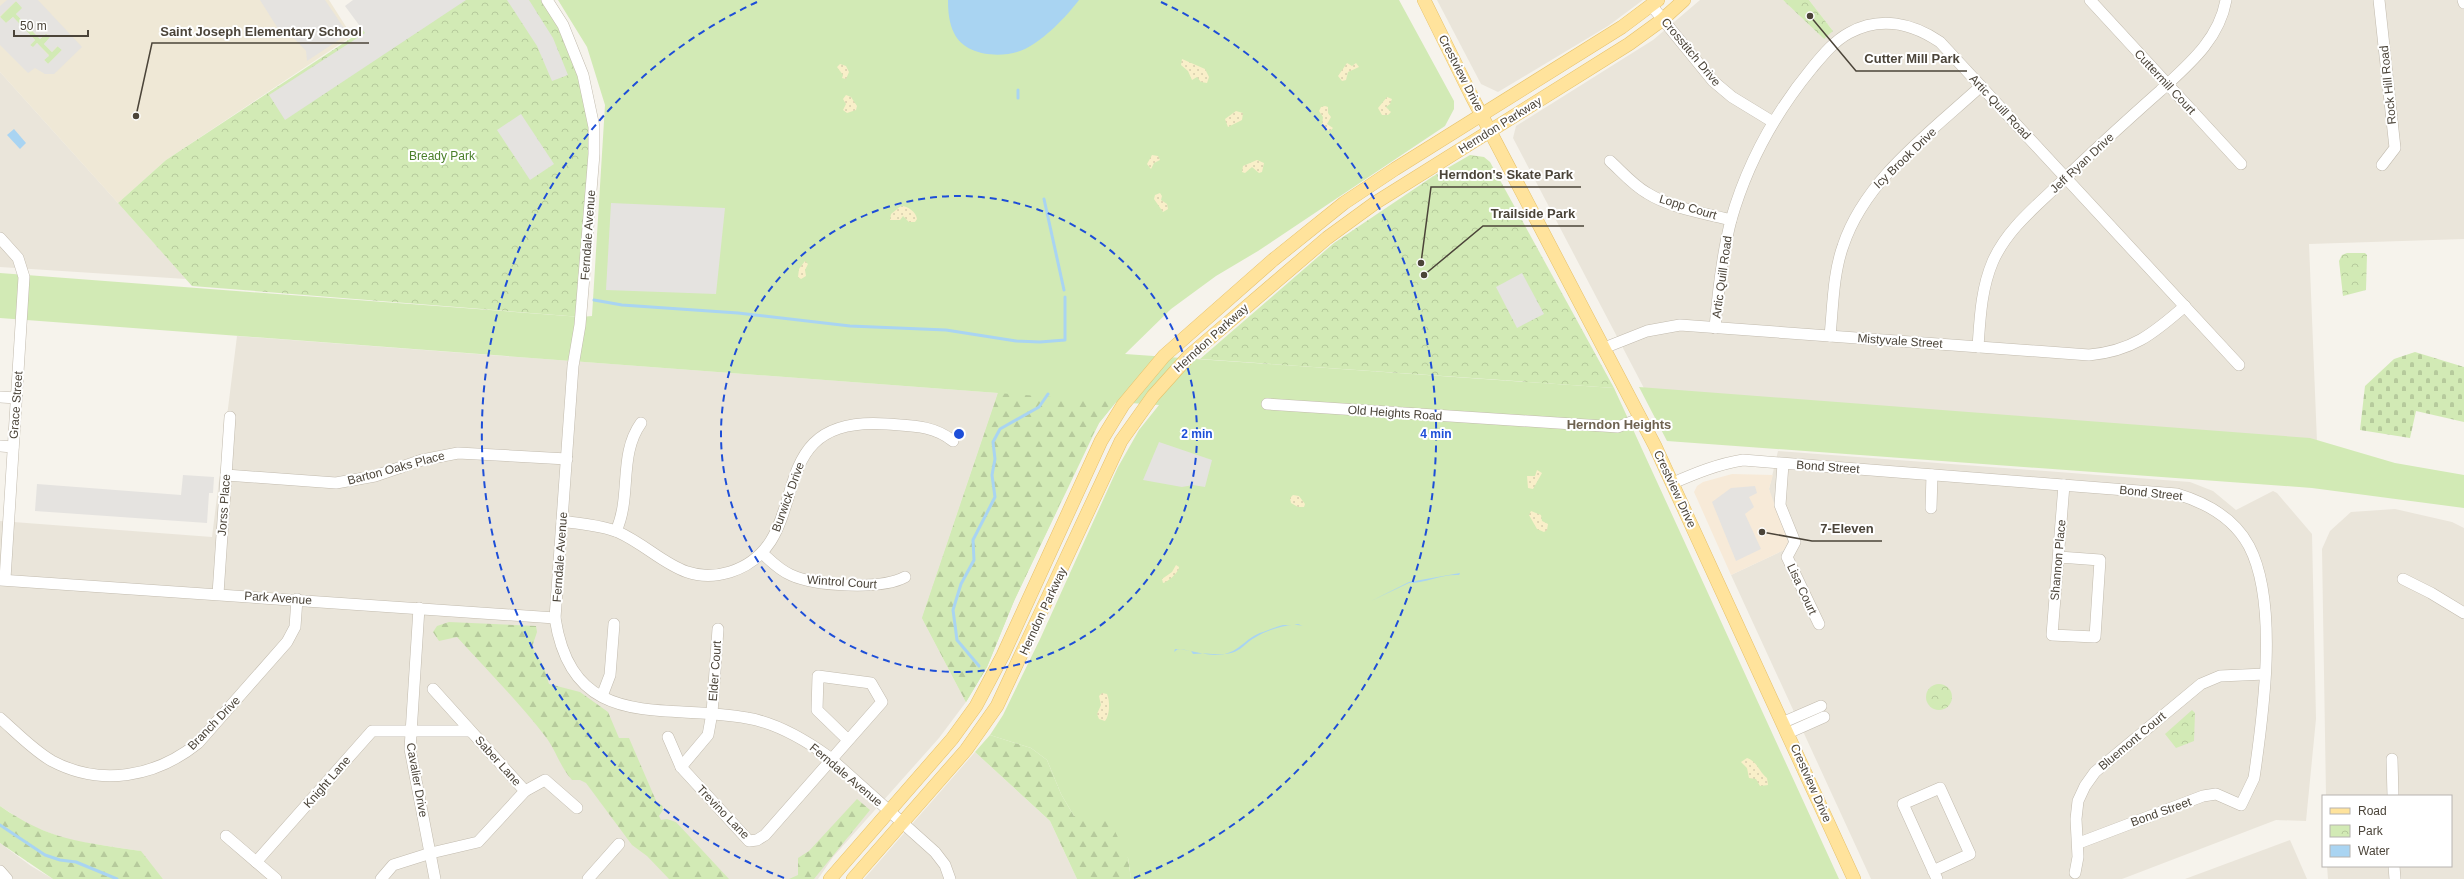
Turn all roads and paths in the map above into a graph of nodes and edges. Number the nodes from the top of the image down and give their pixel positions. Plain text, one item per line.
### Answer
1 (547, 0) edge
2 (1424, 0) edge
3 (1684, 0) edge
4 (2090, 0) edge
5 (2226, 0) edge
6 (2379, 0) edge
7 (2463, 0) edge
8 (1655, 3) edge
9 (2464, 3) edge
10 (1662, 20) junction
11 (2167, 84) junction
12 (1981, 86) junction
13 (1482, 116) junction
14 (1773, 122) junction
15 (1490, 131) junction
16 (1610, 161) dead end
17 (2241, 164) dead end
18 (2382, 165) dead end
19 (2066, 178) junction
20 (1731, 220) junction
21 (0, 238) edge
22 (2185, 306) junction
23 (1715, 328) junction
24 (1830, 336) junction
25 (1978, 347) junction
26 (1604, 348) junction
27 (2239, 365) dead end
28 (0, 397) edge
29 (17, 398) junction
30 (1267, 404) dead end
31 (230, 417) dead end
32 (1640, 418) junction
33 (641, 423) dead end
34 (953, 440) dead end
35 (0, 446) edge
36 (13, 447) junction
37 (567, 459) junction
38 (1783, 464) junction
39 (226, 475) junction
40 (1932, 475) junction
41 (1673, 483) junction
42 (2064, 485) junction
43 (1931, 508) dead end
44 (562, 522) junction
45 (616, 531) junction
46 (762, 553) junction
47 (2059, 557) junction
48 (905, 577) dead end
49 (2403, 579) dead end
50 (2, 580) edge
51 (218, 594) junction
52 (297, 599) junction
53 (418, 608) junction
54 (2464, 614) edge
55 (555, 618) junction
56 (614, 624) dead end
57 (1818, 624) dead end
58 (718, 629) dead end
59 (2265, 674) junction
60 (433, 689) dead end
61 (602, 696) junction
62 (1823, 712) dead end
63 (712, 713) junction
64 (0, 718) edge
65 (1786, 728) junction
66 (410, 730) junction
67 (470, 731) junction
68 (668, 737) dead end
69 (848, 740) junction
70 (831, 759) junction
71 (2392, 759) dead end
72 (681, 767) junction
73 (525, 791) junction
74 (2393, 795) edge
75 (577, 808) dead end
76 (889, 812) junction
77 (903, 822) junction
78 (226, 836) dead end
79 (2079, 843) junction
80 (619, 844) dead end
81 (431, 853) junction
82 (256, 862) junction
83 (2394, 867) edge
84 (0, 871) edge
85 (2075, 873) dead end
86 (1935, 875) edge
87 (7, 879) edge
88 (276, 879) edge
89 (381, 879) edge
90 (435, 879) edge
91 (588, 879) edge
92 (830, 879) edge
93 (853, 879) edge
94 (950, 879) edge
95 (1854, 879) edge
96 (2395, 879) edge

1 - 37 street, Ferndale Avenue
2 - 13 main road, Crestview Drive
3 - 10 main road, Herndon Parkway
4 - 11 street, Cuttermill Court
5 - 11 street, Jeff Ryan Drive
6 - 18 street, Rock Hill Road
7 - 9 street
8 - 10 street, Crosstitch Drive
8 - 13 main road, Herndon Parkway
10 - 14 street, Crosstitch Drive
10 - 15 main road, Herndon Parkway
11 - 17 street, Cuttermill Court
11 - 19 street, Jeff Ryan Drive
12 - 14 street, Artic Quill Road
12 - 19 street, Artic Quill Road
12 - 24 street, Icy Brook Drive
13 - 15 main road, Crestview Drive
13 - 76 main road, Herndon Parkway
14 - 20 street, Artic Quill Road
15 - 26 main road, Crestview Drive
15 - 77 main road, Herndon Parkway
16 - 20 street, Lopp Court
19 - 22 street, Artic Quill Road
19 - 25 street, Jeff Ryan Drive
20 - 23 street, Artic Quill Road
21 - 29 street, Grace Street
22 - 25 street, Mistyvale Street
22 - 27 street, Artic Quill Road
23 - 24 street, Mistyvale Street
23 - 26 street, Mistyvale Street
24 - 25 street, Mistyvale Street
26 - 32 main road, Crestview Drive
28 - 29 street
29 - 36 street, Grace Street
30 - 32 street, Old Heights Road
31 - 39 street, Jorss Place
32 - 41 main road, Crestview Drive
33 - 45 street
34 - 46 street, Burwick Drive
35 - 36 street
36 - 50 street, Grace Street
37 - 39 street, Barton Oaks Place
37 - 44 street, Ferndale Avenue
38 - 40 street, Bond Street
38 - 41 street, Bond Street
38 - 57 street, Lisa Court
39 - 51 street, Jorss Place
40 - 42 street, Bond Street
40 - 43 street
41 - 65 main road, Crestview Drive
42 - 47 street, Shannon Place
42 - 59 street, Bond Street
44 - 45 street, Burwick Drive
44 - 55 street, Ferndale Avenue
45 - 46 street, Burwick Drive
46 - 48 street, Wintrol Court
47 - 47 street, Shannon Place
49 - 54 street
50 - 51 street, Park Avenue
51 - 52 street, Park Avenue
52 - 53 street, Park Avenue
52 - 64 street, Branch Drive
53 - 55 street, Park Avenue
53 - 66 street, Cavalier Drive
55 - 61 street, Ferndale Avenue
56 - 61 street
58 - 63 street, Elder Court
59 - 79 street, Bluemont Court
59 - 79 street, Bond Street
60 - 67 street, Saber Lane
61 - 63 street, Ferndale Avenue
62 - 65 street
63 - 70 street, Ferndale Avenue
63 - 72 street
65 - 95 main road, Crestview Drive
66 - 67 street, Saber Lane
66 - 81 street, Cavalier Drive
66 - 82 street, Knight Lane
67 - 73 street, Saber Lane
68 - 72 street, Trevino Lane
69 - 69 street
69 - 70 street
70 - 72 street, Trevino Lane
70 - 76 street, Ferndale Avenue
71 - 74 street
73 - 75 street, Saber Lane
73 - 81 street, Saber Lane
76 - 77 street, Ferndale Avenue
76 - 92 main road, Herndon Parkway
77 - 93 main road, Herndon Parkway
77 - 94 street, Ferndale Avenue
78 - 82 street
79 - 85 street, Bluemont Court
80 - 91 street
81 - 89 street
81 - 90 street, Cavalier Drive
82 - 88 street
83 - 96 street
84 - 87 street
86 - 86 street

